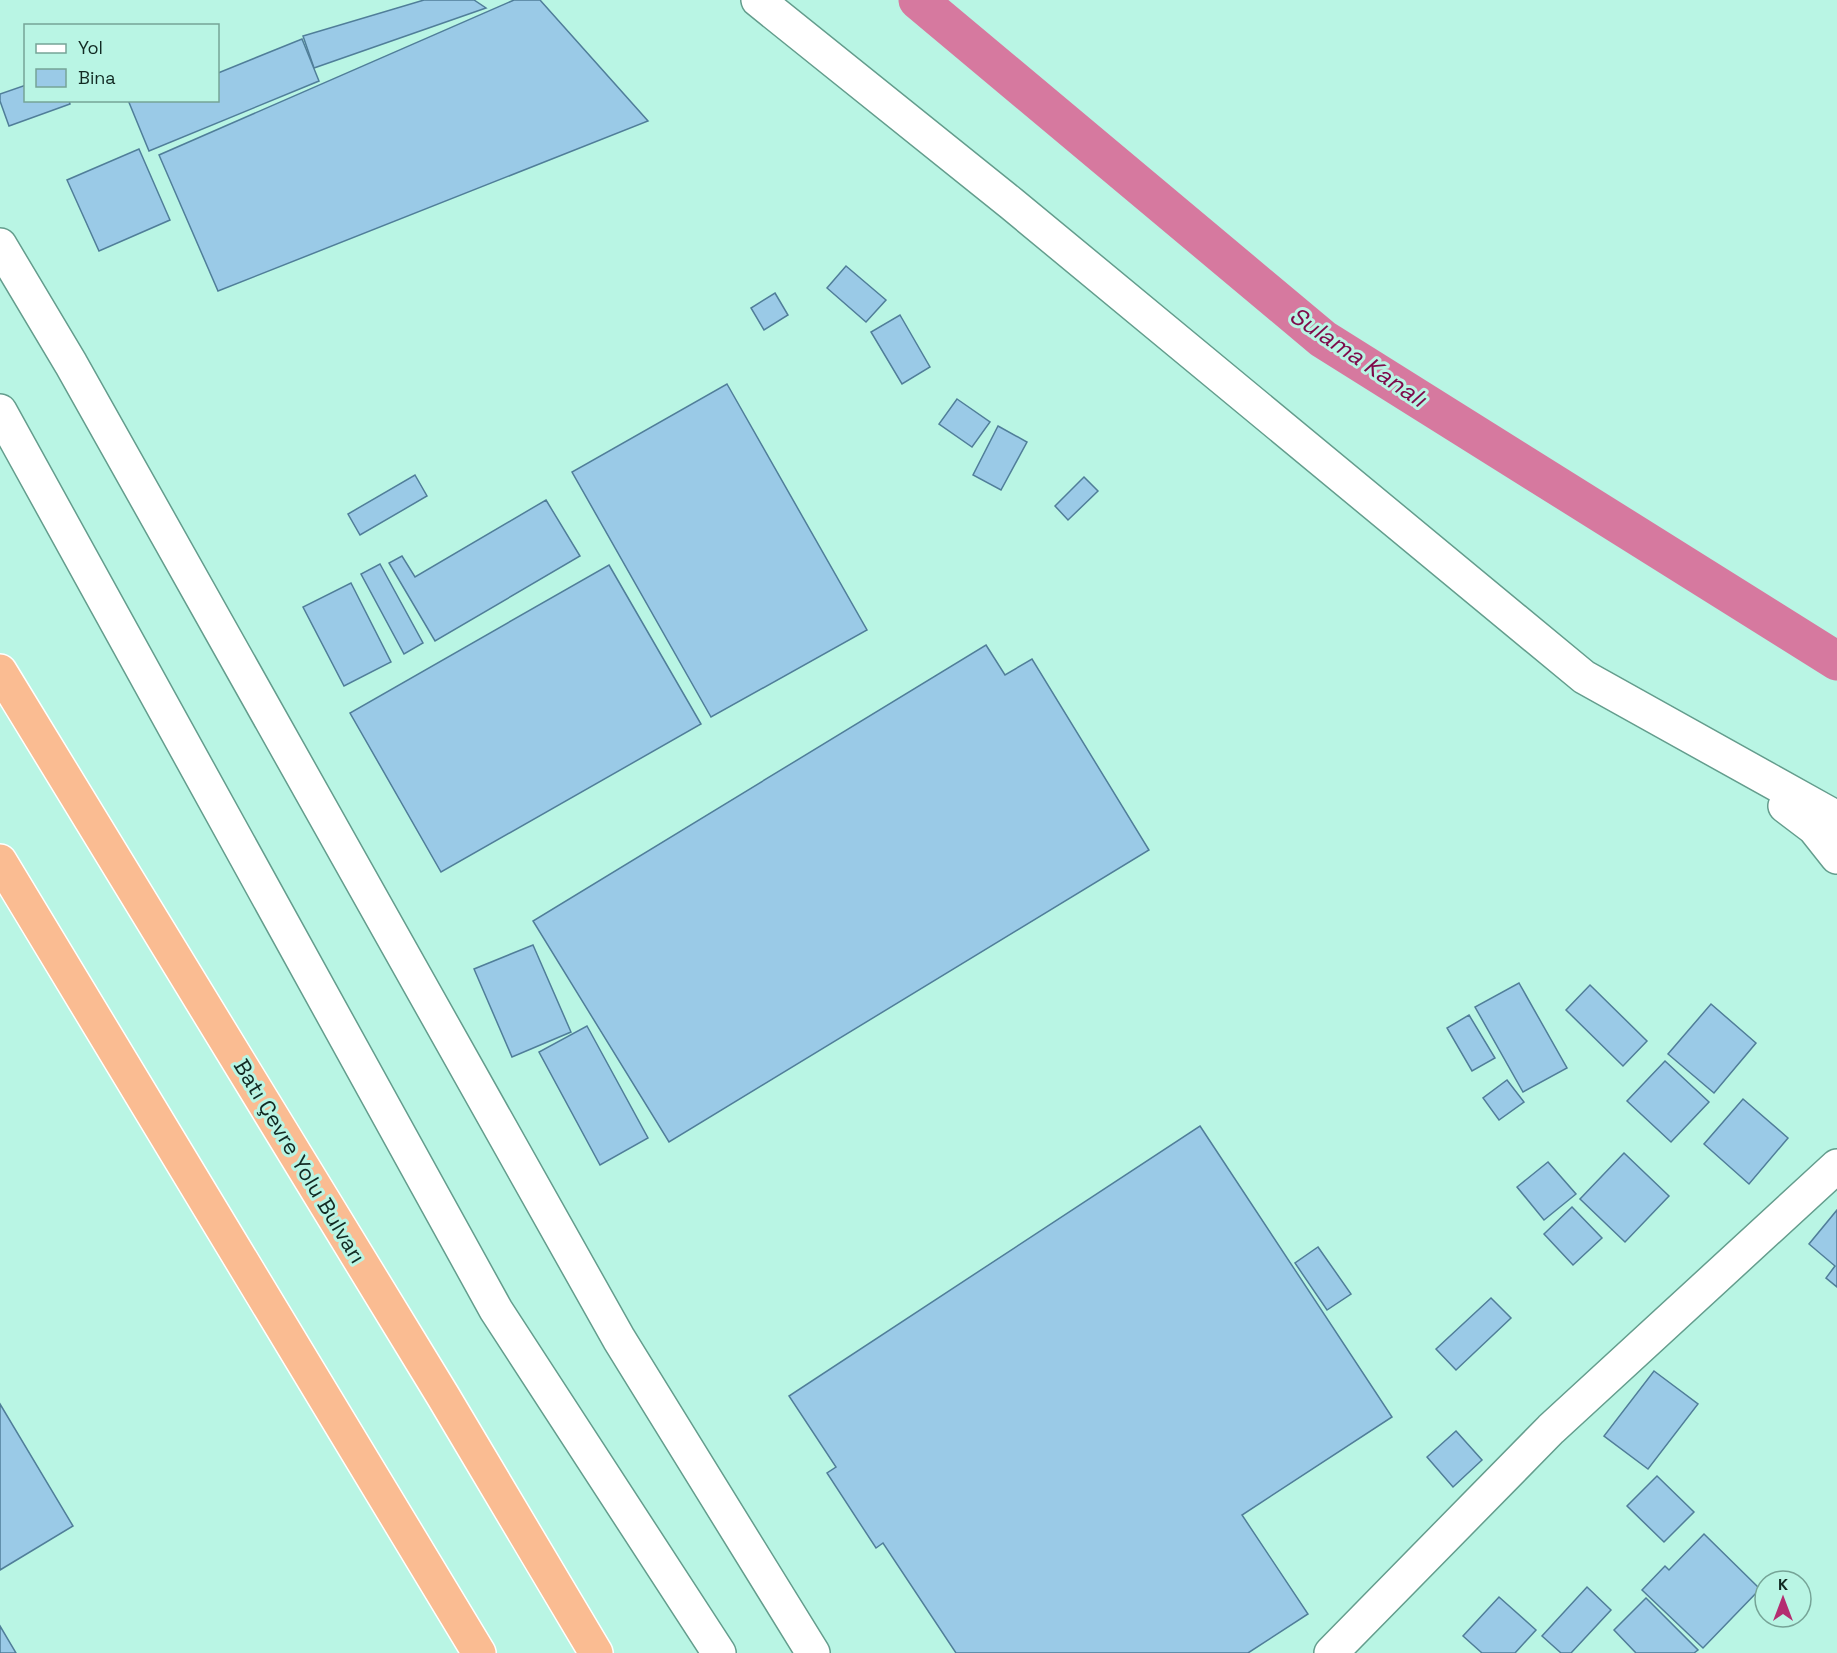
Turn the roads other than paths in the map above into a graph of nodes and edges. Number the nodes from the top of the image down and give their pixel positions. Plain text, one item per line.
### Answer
1 (758, 0) edge
2 (0, 245) edge
3 (0, 411) edge
4 (0, 671) edge
5 (1702, 743) junction
6 (1837, 818) edge
7 (1837, 857) edge
8 (0, 861) edge
9 (1837, 1166) edge
10 (479, 1653) edge
11 (596, 1653) edge
12 (719, 1653) edge
13 (813, 1653) edge
14 (1331, 1653) edge

1 - 5 main road
2 - 13 main road
3 - 12 main road
4 - 11 highway, Batı Çevre Yolu Bulvarı
5 - 6 main road
5 - 7 main road
8 - 10 highway
9 - 14 main road

